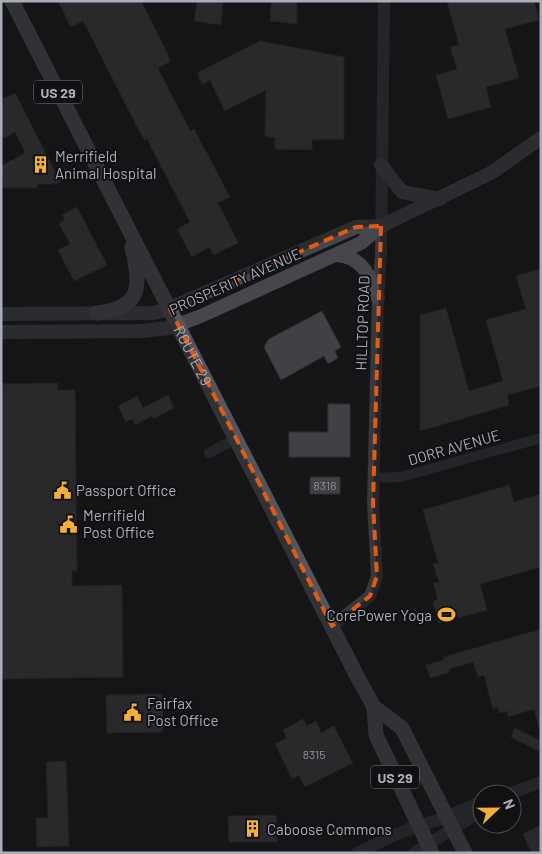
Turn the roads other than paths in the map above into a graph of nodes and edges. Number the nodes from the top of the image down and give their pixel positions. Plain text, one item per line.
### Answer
1 (12, 1) edge
2 (384, 1) edge
3 (541, 138) edge
4 (381, 165) junction
5 (440, 199) junction
6 (381, 226) junction
7 (128, 229) junction
8 (336, 255) junction
9 (378, 298) junction
10 (170, 309) junction
11 (97, 313) junction
12 (1, 314) edge
13 (178, 325) junction
14 (1, 332) edge
15 (541, 438) edge
16 (234, 440) junction
17 (209, 453) dead end
18 (374, 478) junction
19 (332, 626) junction
20 (374, 707) junction
21 (541, 782) edge
22 (522, 789) edge
23 (472, 805) edge
24 (472, 814) edge
25 (450, 822) junction
26 (420, 827) junction
27 (430, 848) edge
28 (357, 853) edge
29 (414, 853) edge
30 (465, 853) edge

1 - 7 main road, ROUTE 29 / US 29
2 - 4 street, HILLTOP ROAD
3 - 5 main road, PROSPERITY AVENUE
4 - 5 main road
4 - 6 street, HILLTOP ROAD
5 - 6 main road, PROSPERITY AVENUE
6 - 8 main road, PROSPERITY AVENUE
6 - 9 street, HILLTOP ROAD
6 - 10 main road, PROSPERITY AVENUE
7 - 10 main road, ROUTE 29 / US 29
7 - 11 main road
8 - 9 main road
8 - 13 main road, PROSPERITY AVENUE
9 - 18 street, HILLTOP ROAD
10 - 11 main road, PROSPERITY AVENUE
10 - 13 main road, ROUTE 29 / US 29
11 - 12 main road, PROSPERITY AVENUE
13 - 14 main road, PROSPERITY AVENUE
13 - 16 main road, ROUTE 29 / US 29
15 - 18 street, DORR AVENUE
16 - 17 street
16 - 19 main road, ROUTE 29 / US 29
18 - 19 street, HILLTOP ROAD
19 - 20 main road, ROUTE 29 / US 29
20 - 25 main road, ROUTE 29 / US 29
20 - 26 main road, ROUTE 29 / US 29
21 - 22 street
23 - 25 street
24 - 25 street
25 - 26 street
25 - 27 street
25 - 30 main road, ROUTE 29 / US 29
26 - 27 main road, ROUTE 29 / US 29
26 - 28 street
27 - 29 street

